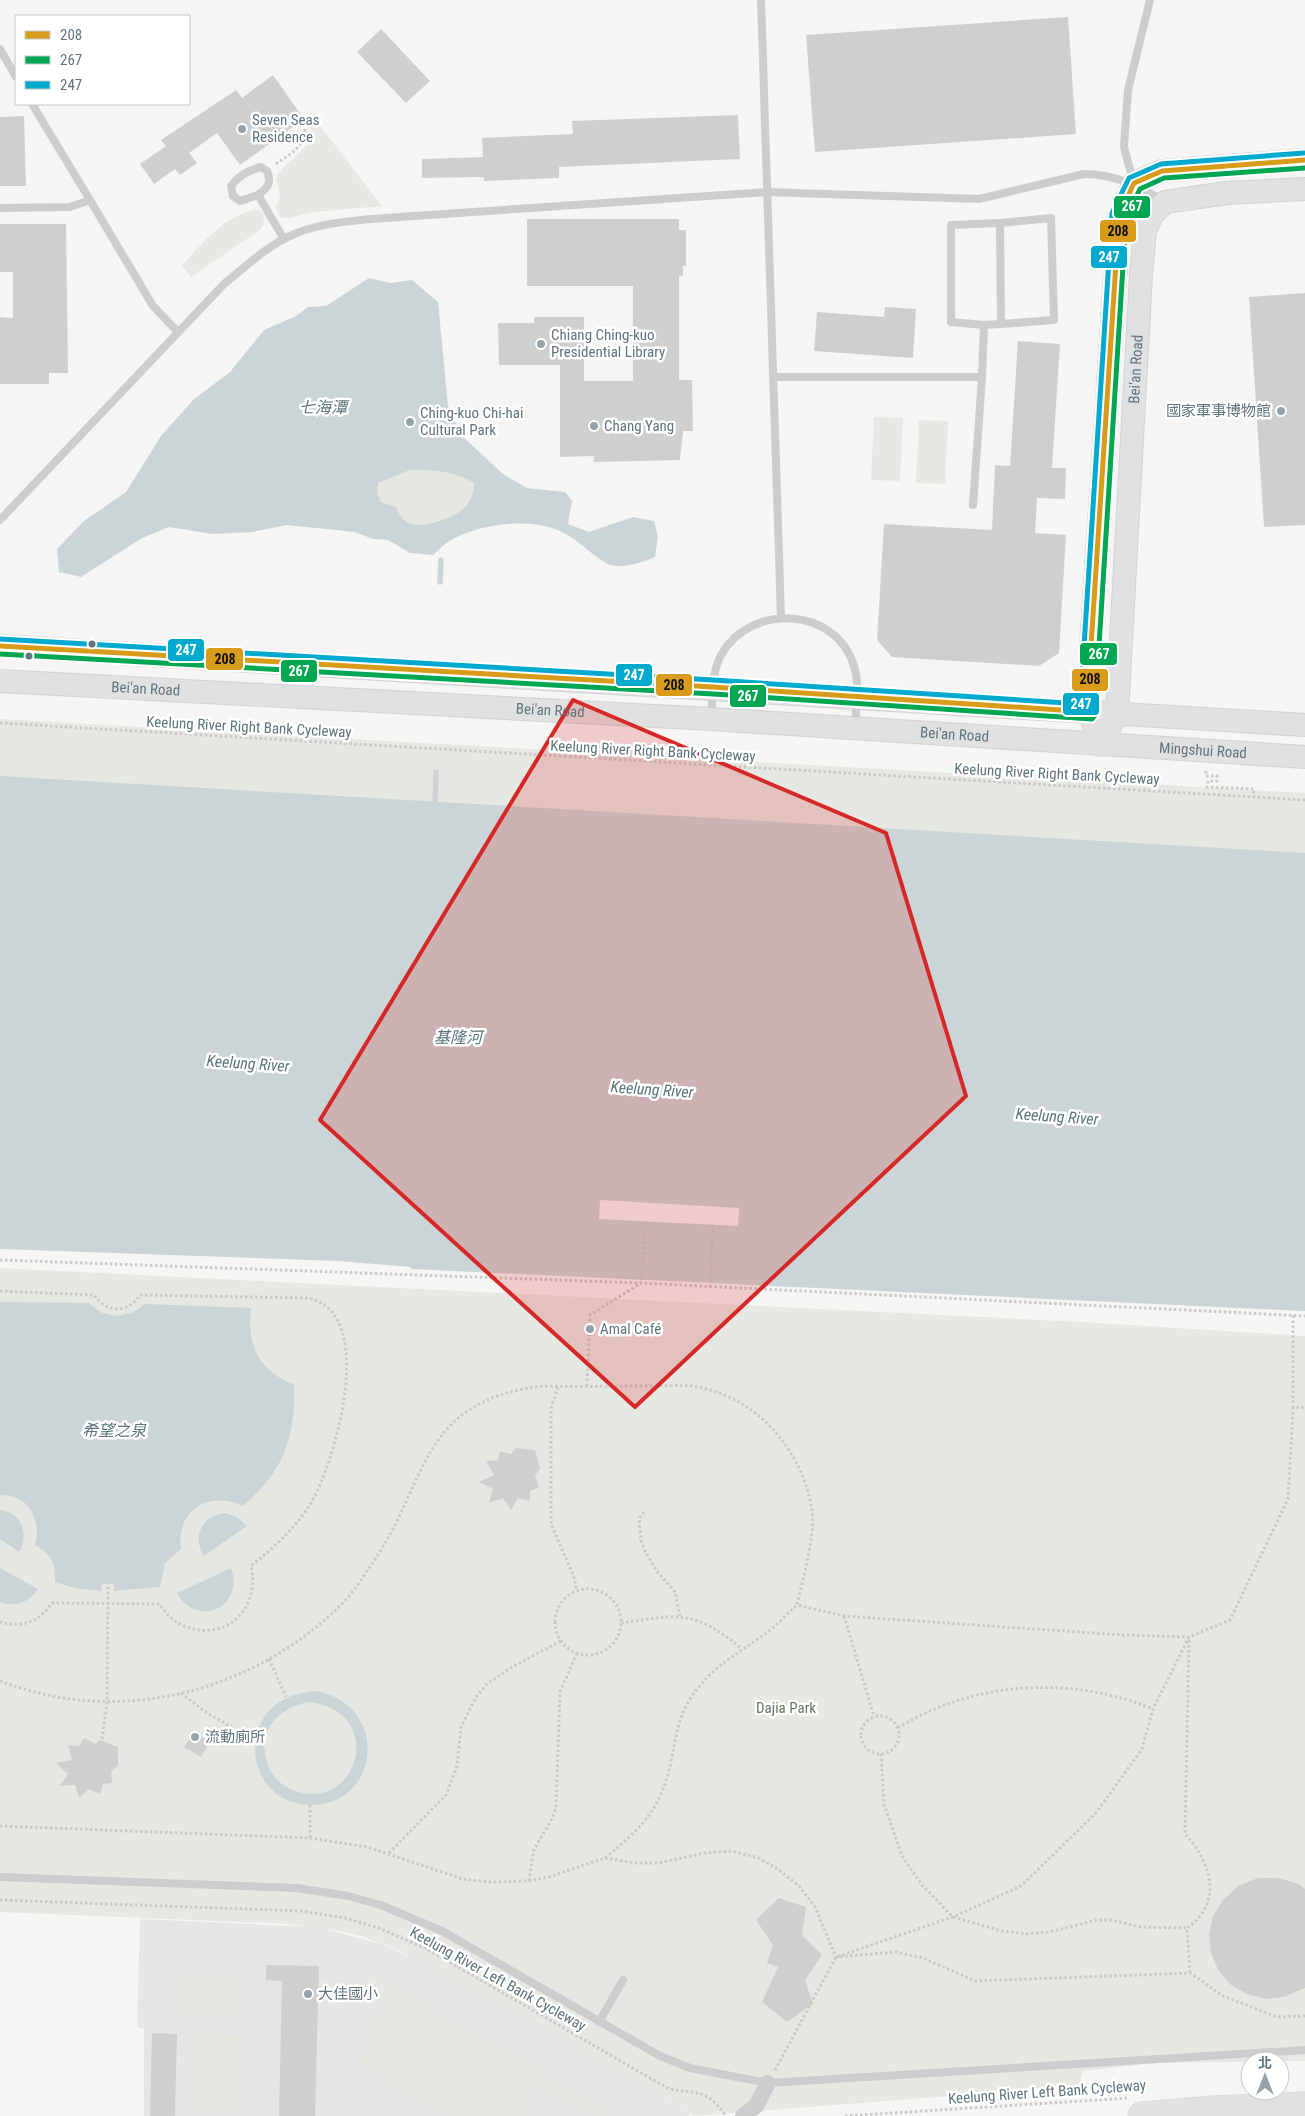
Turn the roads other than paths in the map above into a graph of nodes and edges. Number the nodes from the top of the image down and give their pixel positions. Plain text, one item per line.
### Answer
1 (761, 0) edge
2 (1150, 0) edge
3 (0, 49) edge
4 (15, 75) edge
5 (33, 105) edge
6 (1305, 160) edge
7 (1134, 183) junction
8 (1305, 189) edge
9 (766, 192) junction
10 (258, 195) junction
11 (90, 200) junction
12 (1165, 202) junction
13 (0, 208) edge
14 (1000, 223) junction
15 (284, 240) junction
16 (1001, 324) junction
17 (984, 325) junction
18 (178, 332) junction
19 (773, 377) junction
20 (982, 377) junction
21 (973, 505) dead end
22 (0, 520) edge
23 (781, 617) junction
24 (0, 646) edge
25 (0, 681) edge
26 (713, 687) junction
27 (856, 698) junction
28 (1090, 712) junction
29 (1117, 713) junction
30 (711, 720) junction
31 (1305, 725) edge
32 (855, 728) junction
33 (1100, 745) junction
34 (1305, 757) edge
35 (0, 1877) edge
36 (623, 1980) dead end
37 (599, 2022) junction
38 (1305, 2050) edge
39 (768, 2083) junction
40 (1305, 2106) edge
41 (1136, 2107) edge
42 (743, 2116) edge

1 - 9 lane
2 - 7 lane
3 - 4 lane
5 - 11 lane
6 - 7 main road
7 - 9 lane
7 - 12 lane
7 - 28 main road, Bei'an Road
8 - 12 main road
9 - 15 lane
9 - 19 lane
10 - 10 lane
10 - 15 lane
11 - 13 lane
11 - 18 lane
12 - 29 main road, Bei'an Road
14 - 16 lane
14 - 16 lane
14 - 17 lane
15 - 18 lane
16 - 17 lane
17 - 20 lane
18 - 22 lane
19 - 20 lane
19 - 23 lane
20 - 21 lane
23 - 26 lane
23 - 27 lane
24 - 26 main road, Bei'an Road
25 - 30 main road, Bei'an Road
26 - 27 main road, Bei'an Road
26 - 30 lane
27 - 28 main road, Bei'an Road
27 - 32 lane
28 - 29 main road, Bei'an Road
28 - 33 main road, Bei'an Road
29 - 31 main road
29 - 33 main road, Bei'an Road
30 - 32 main road, Bei'an Road
32 - 33 main road, Bei'an Road
33 - 34 main road, Mingshui Road
35 - 37 lane
36 - 37 lane
37 - 39 lane
38 - 39 lane
39 - 42 street
40 - 41 highway

